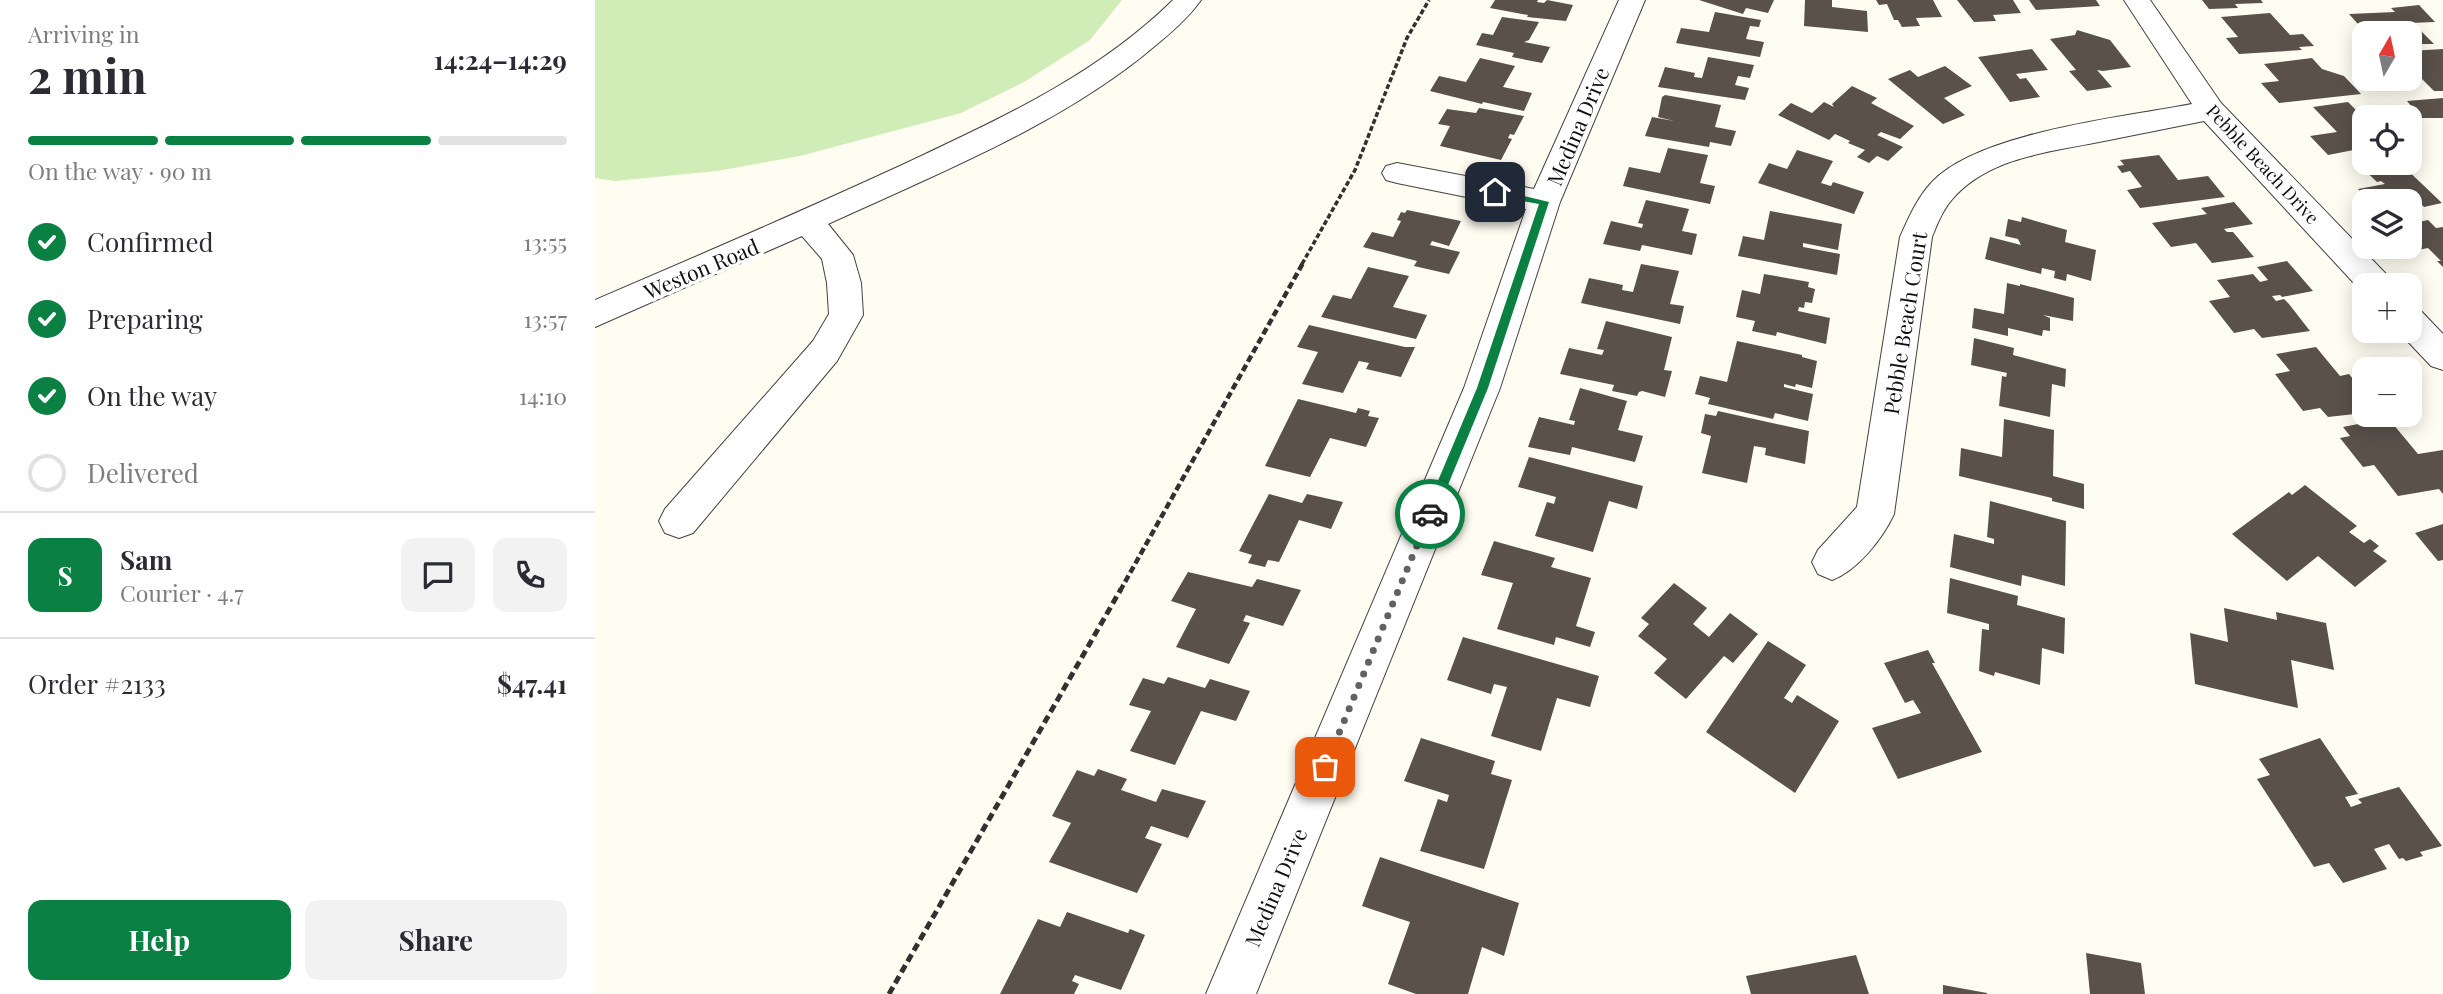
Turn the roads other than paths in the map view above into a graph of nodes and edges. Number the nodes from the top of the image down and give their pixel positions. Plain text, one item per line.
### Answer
1 (1188, 0) edge
2 (1632, 0) edge
3 (2137, 0) edge
4 (2211, 110) junction
5 (1397, 173) dead end
6 (1544, 202) junction
7 (808, 222) junction
8 (2365, 273) edge
9 (595, 314) edge
10 (2422, 334) edge
11 (2443, 356) edge
12 (679, 521) dead end
13 (1832, 562) dead end
14 (1231, 994) edge

1 - 7 street, Weston Road
2 - 6 street, Medina Drive
3 - 4 street, Pebble Beach Drive
4 - 8 street, Pebble Beach Drive
4 - 13 street, Pebble Beach Court
5 - 6 street
6 - 14 street, Medina Drive
7 - 9 street, Weston Road
7 - 12 street
10 - 11 street

